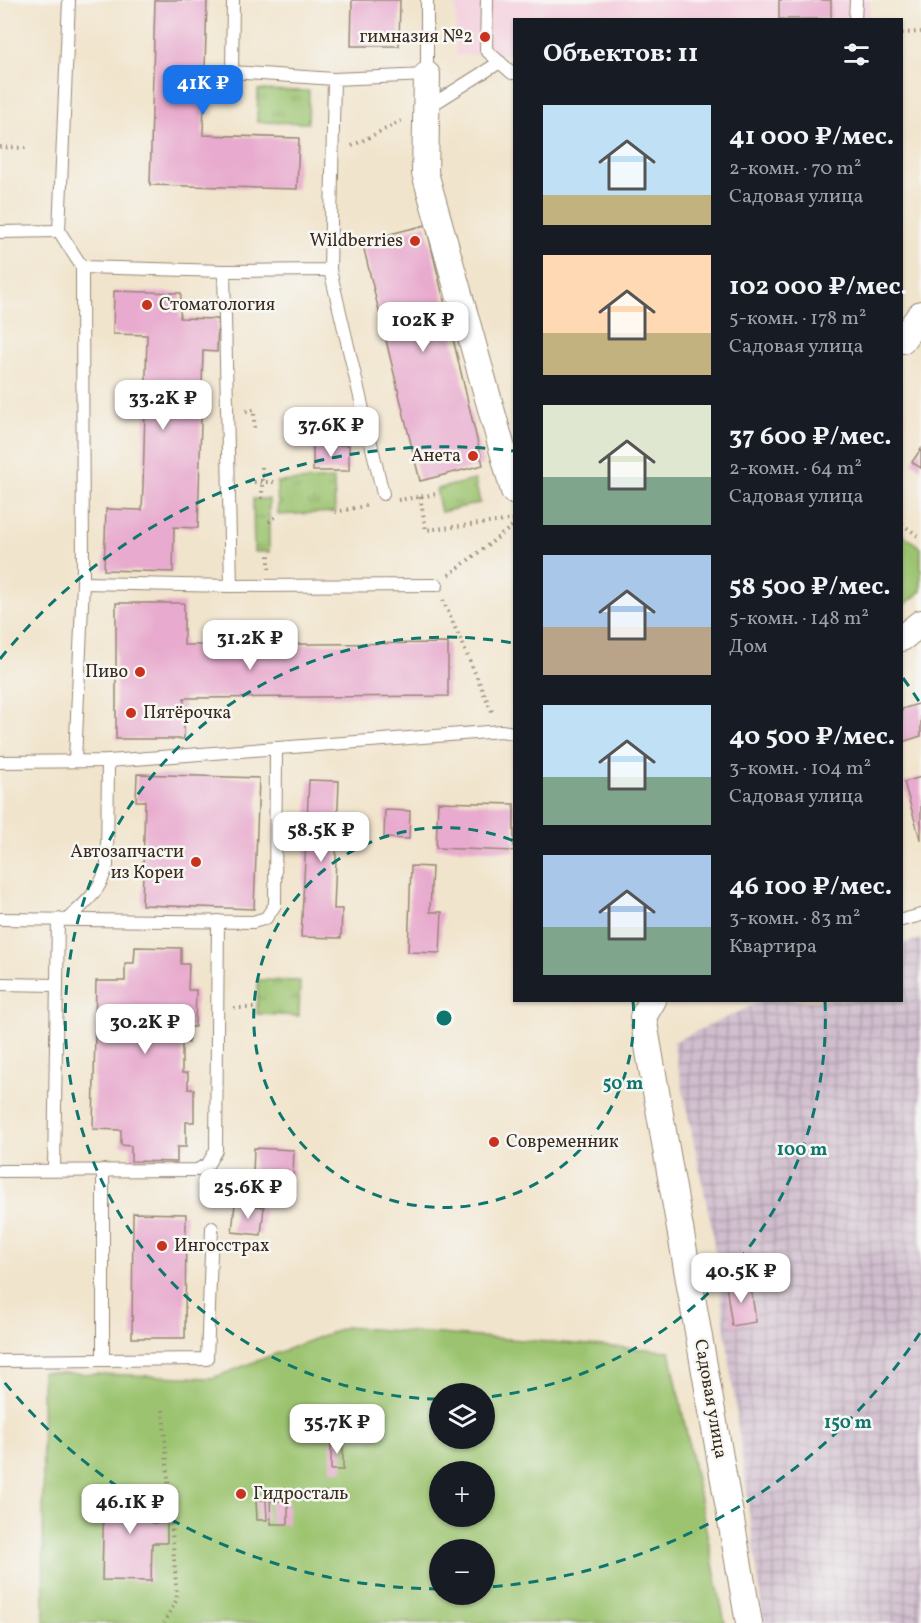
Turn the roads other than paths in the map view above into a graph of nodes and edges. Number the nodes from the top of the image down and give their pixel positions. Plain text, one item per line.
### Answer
1 (69, 0) edge
2 (233, 0) edge
3 (427, 0) edge
4 (487, 0) edge
5 (856, 0) edge
6 (855, 18) edge
7 (500, 62) junction
8 (513, 73) edge
9 (427, 75) junction
10 (334, 79) junction
11 (426, 109) junction
12 (59, 231) junction
13 (0, 232) edge
14 (82, 267) junction
15 (330, 270) junction
16 (224, 271) junction
17 (921, 314) edge
18 (903, 339) edge
19 (513, 487) edge
20 (384, 498) road end
21 (83, 583) junction
22 (437, 585) road end
23 (231, 586) junction
24 (921, 623) edge
25 (903, 637) edge
26 (513, 733) edge
27 (276, 748) junction
28 (75, 760) junction
29 (108, 761) junction
30 (0, 762) edge
31 (921, 915) edge
32 (0, 919) edge
33 (63, 919) junction
34 (903, 920) edge
35 (218, 921) junction
36 (0, 984) edge
37 (57, 985) junction
38 (651, 1002) edge
39 (54, 1170) junction
40 (104, 1170) junction
41 (0, 1171) edge
42 (212, 1228) dead end
43 (104, 1359) junction
44 (0, 1361) edge
45 (749, 1623) edge

1 - 12 lane
2 - 10 lane
3 - 9 lane
4 - 7 lane
5 - 6 lane
7 - 8 lane
7 - 11 lane
9 - 10 lane
9 - 11 street
10 - 15 lane
11 - 19 street
12 - 13 lane
12 - 14 lane
14 - 16 lane
14 - 21 lane
15 - 16 lane
15 - 20 lane
16 - 23 lane
17 - 18 street
21 - 23 lane
21 - 28 lane
22 - 23 lane
24 - 25 street
26 - 27 lane
27 - 29 lane
27 - 35 lane
28 - 29 lane
28 - 30 lane
29 - 33 lane
31 - 34 lane
32 - 33 lane
33 - 35 lane
33 - 37 lane
35 - 40 lane
36 - 37 lane
37 - 39 lane
38 - 45 street, Садовая улица
39 - 40 lane
39 - 41 lane
40 - 43 lane
42 - 43 lane
43 - 44 lane

